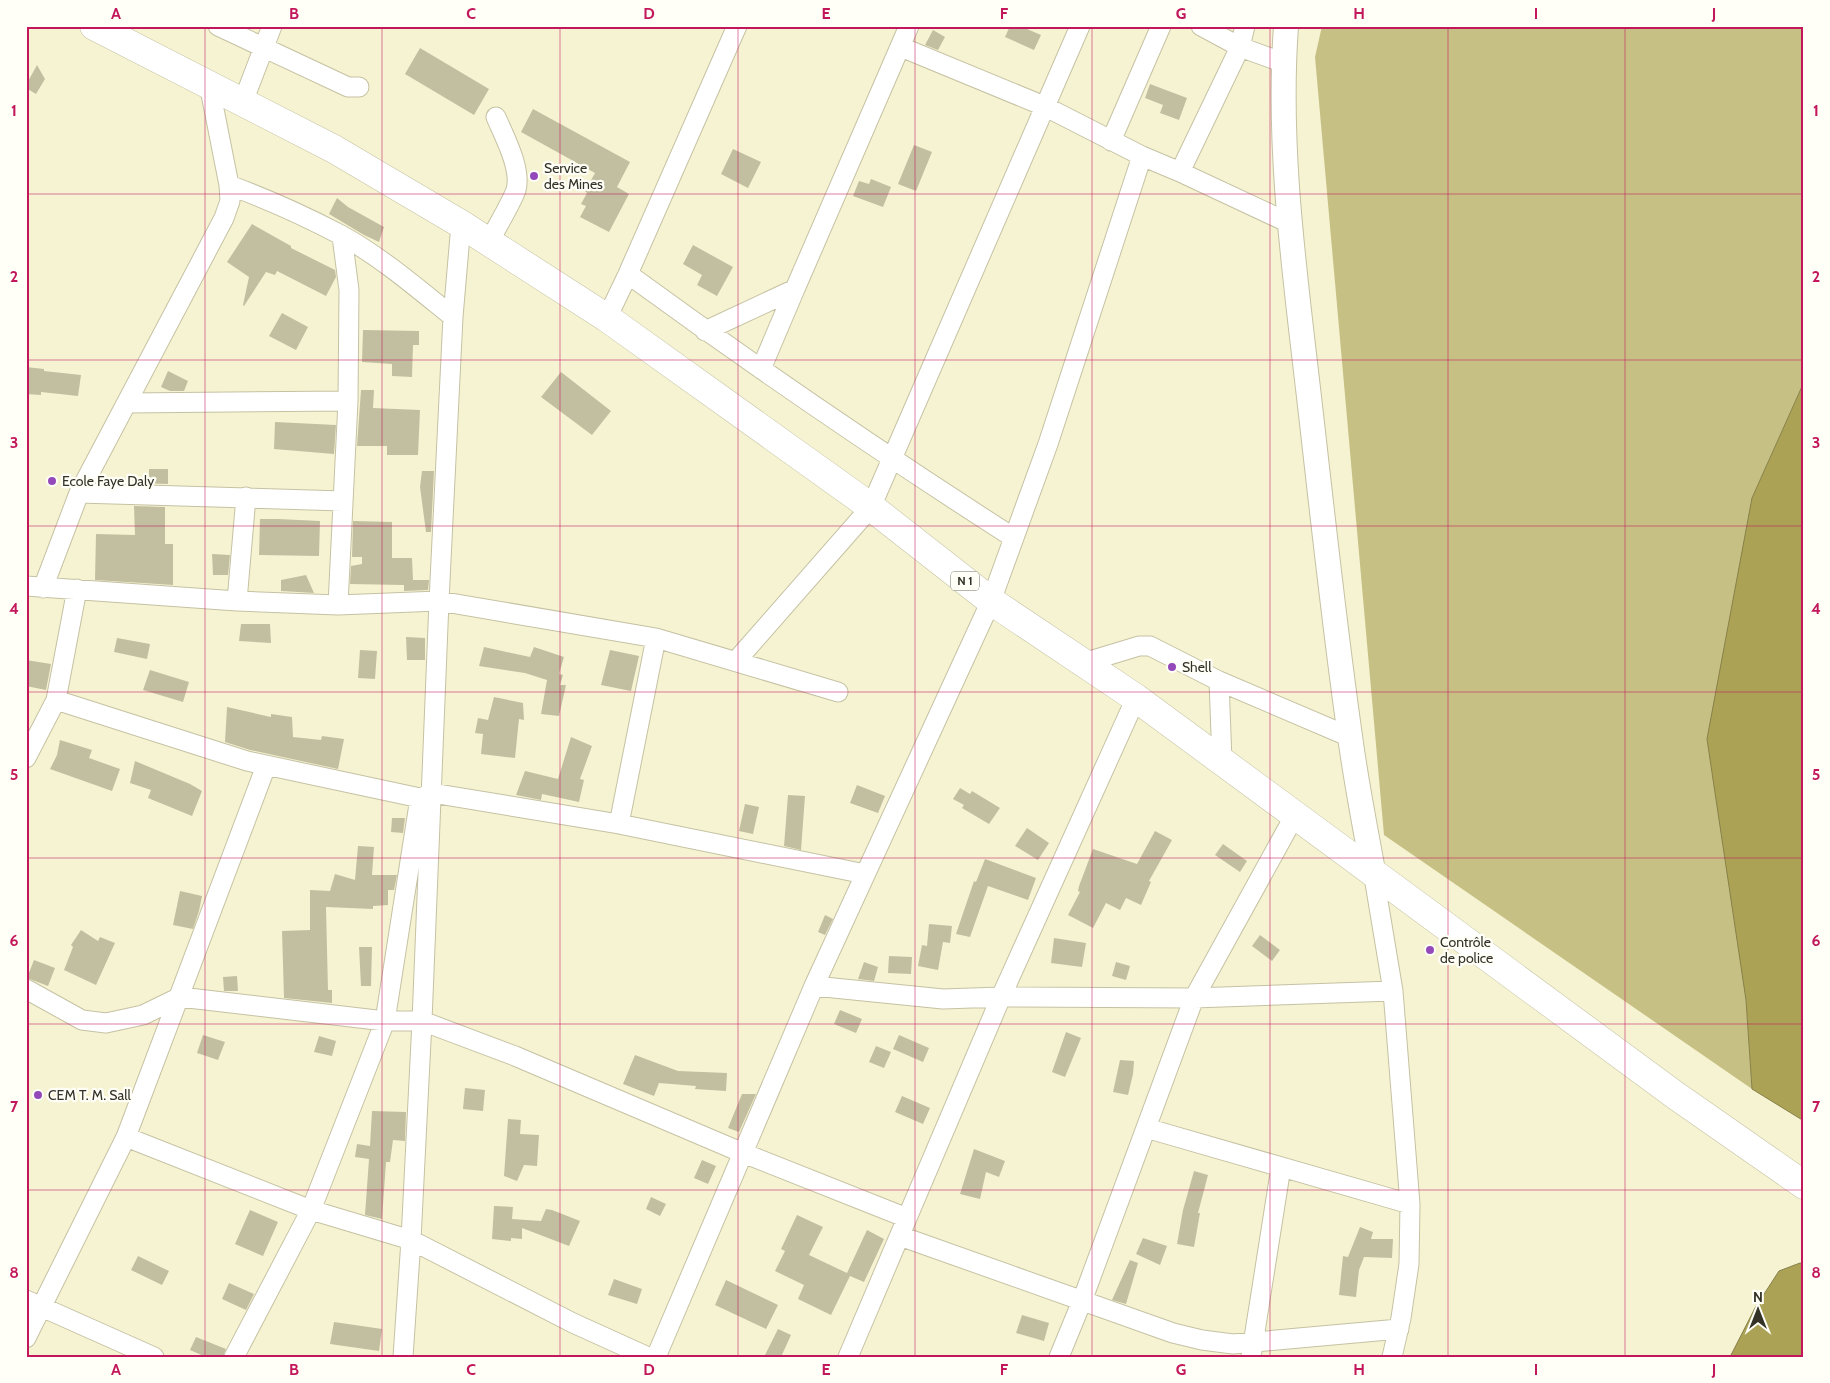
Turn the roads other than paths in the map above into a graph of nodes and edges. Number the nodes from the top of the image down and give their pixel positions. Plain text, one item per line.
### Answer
1 (218, 26) edge
2 (272, 26) edge
3 (737, 26) edge
4 (909, 26) edge
5 (1080, 26) edge
6 (1161, 26) edge
7 (1201, 26) edge
8 (1245, 26) edge
9 (1286, 26) edge
10 (110, 30) edge
11 (901, 47) junction
12 (1240, 47) junction
13 (264, 48) junction
14 (1284, 64) junction
15 (209, 84) junction
16 (359, 88) dead end
17 (243, 102) junction
18 (1044, 106) junction
19 (496, 117) dead end
20 (1111, 141) junction
21 (1142, 156) junction
22 (1180, 172) junction
23 (229, 185) junction
24 (1289, 223) junction
25 (461, 224) junction
26 (342, 236) junction
27 (489, 242) junction
28 (628, 274) junction
29 (795, 289) junction
30 (453, 317) junction
31 (607, 318) junction
32 (705, 331) junction
33 (761, 369) junction
34 (348, 401) junction
35 (128, 403) junction
36 (891, 457) junction
37 (80, 493) junction
38 (246, 497) junction
39 (343, 502) junction
40 (870, 508) junction
41 (1014, 538) junction
42 (35, 587) edge
43 (77, 589) junction
44 (237, 601) junction
45 (439, 601) junction
46 (991, 601) junction
47 (338, 605) junction
48 (656, 638) junction
49 (736, 661) junction
50 (1083, 663) junction
51 (1219, 681) junction
52 (838, 692) dead end
53 (1136, 698) junction
54 (56, 700) junction
55 (1350, 737) junction
56 (26, 758) edge
57 (1222, 761) junction
58 (266, 766) junction
59 (426, 795) junction
60 (1295, 815) junction
61 (619, 824) junction
62 (1372, 871) junction
63 (865, 874) junction
64 (814, 986) junction
65 (26, 989) edge
66 (1393, 991) junction
67 (180, 997) junction
68 (1001, 997) junction
69 (1194, 998) junction
70 (385, 1021) junction
71 (422, 1021) junction
72 (1146, 1128) junction
73 (126, 1137) junction
74 (743, 1153) junction
75 (1281, 1167) junction
76 (1804, 1186) edge
77 (1410, 1204) junction
78 (311, 1210) junction
79 (903, 1227) junction
80 (411, 1240) junction
81 (1082, 1301) junction
82 (34, 1304) edge
83 (1399, 1329) junction
84 (26, 1338) edge
85 (1252, 1349) edge
86 (154, 1357) edge
87 (234, 1357) edge
88 (403, 1357) edge
89 (648, 1357) edge
90 (656, 1357) edge
91 (848, 1357) edge
92 (1059, 1357) edge
93 (1392, 1357) edge

1 - 13 street
2 - 13 street
3 - 28 street
4 - 11 street
5 - 18 street
6 - 20 street
7 - 12 street
8 - 12 street
9 - 14 main road
10 - 15 highway, N 1
11 - 18 street
11 - 29 street
12 - 14 street
12 - 22 street
13 - 16 street
13 - 17 street
14 - 24 main road
15 - 17 highway, N 1
15 - 23 street
17 - 25 highway, N 1
18 - 20 street
18 - 36 street
19 - 27 street
20 - 21 street
21 - 22 street
21 - 41 street
22 - 24 street
23 - 26 street
23 - 35 street
24 - 55 main road
25 - 27 highway, N 1
25 - 30 street
26 - 30 street
26 - 34 street
27 - 31 highway, N 1
28 - 31 street
28 - 32 street
29 - 32 street
29 - 33 street
30 - 45 street
31 - 40 highway, N 1
32 - 33 street
33 - 36 street
34 - 35 street
34 - 39 street
35 - 37 street
36 - 40 street
36 - 41 street
37 - 38 street
37 - 42 street
38 - 39 street
38 - 44 street
39 - 47 street
40 - 46 highway, N 1
40 - 49 street
41 - 46 street
42 - 43 street
43 - 44 street
43 - 54 street
44 - 47 street
45 - 47 street
45 - 48 street
45 - 59 street
46 - 50 highway, N 1
46 - 63 street
48 - 49 street
48 - 61 street
49 - 52 street
50 - 51 street
50 - 53 highway, N 1
51 - 55 street
51 - 57 street
53 - 57 highway, N 1
53 - 68 street
54 - 56 street
54 - 58 street
55 - 62 main road
57 - 60 highway, N 1
58 - 59 street
58 - 67 street
59 - 61 street
59 - 70 street
59 - 71 street
60 - 62 highway, N 1
60 - 69 street
61 - 63 street
62 - 66 street
62 - 76 highway, N 1
63 - 64 street
64 - 68 street
64 - 74 street
65 - 67 street
66 - 69 street
66 - 77 street
67 - 70 street
67 - 73 street
68 - 69 street
68 - 79 street
69 - 72 street
70 - 71 street
70 - 78 street
71 - 74 street
71 - 80 street
72 - 75 street
72 - 81 street
73 - 78 street
73 - 82 street
74 - 79 street
74 - 90 street
75 - 77 street
75 - 85 street
77 - 83 street
78 - 80 street
78 - 87 street
79 - 81 street
79 - 91 street
80 - 88 street
80 - 89 street
81 - 85 street
81 - 92 street
82 - 84 street
82 - 86 street
83 - 85 street
83 - 93 street

